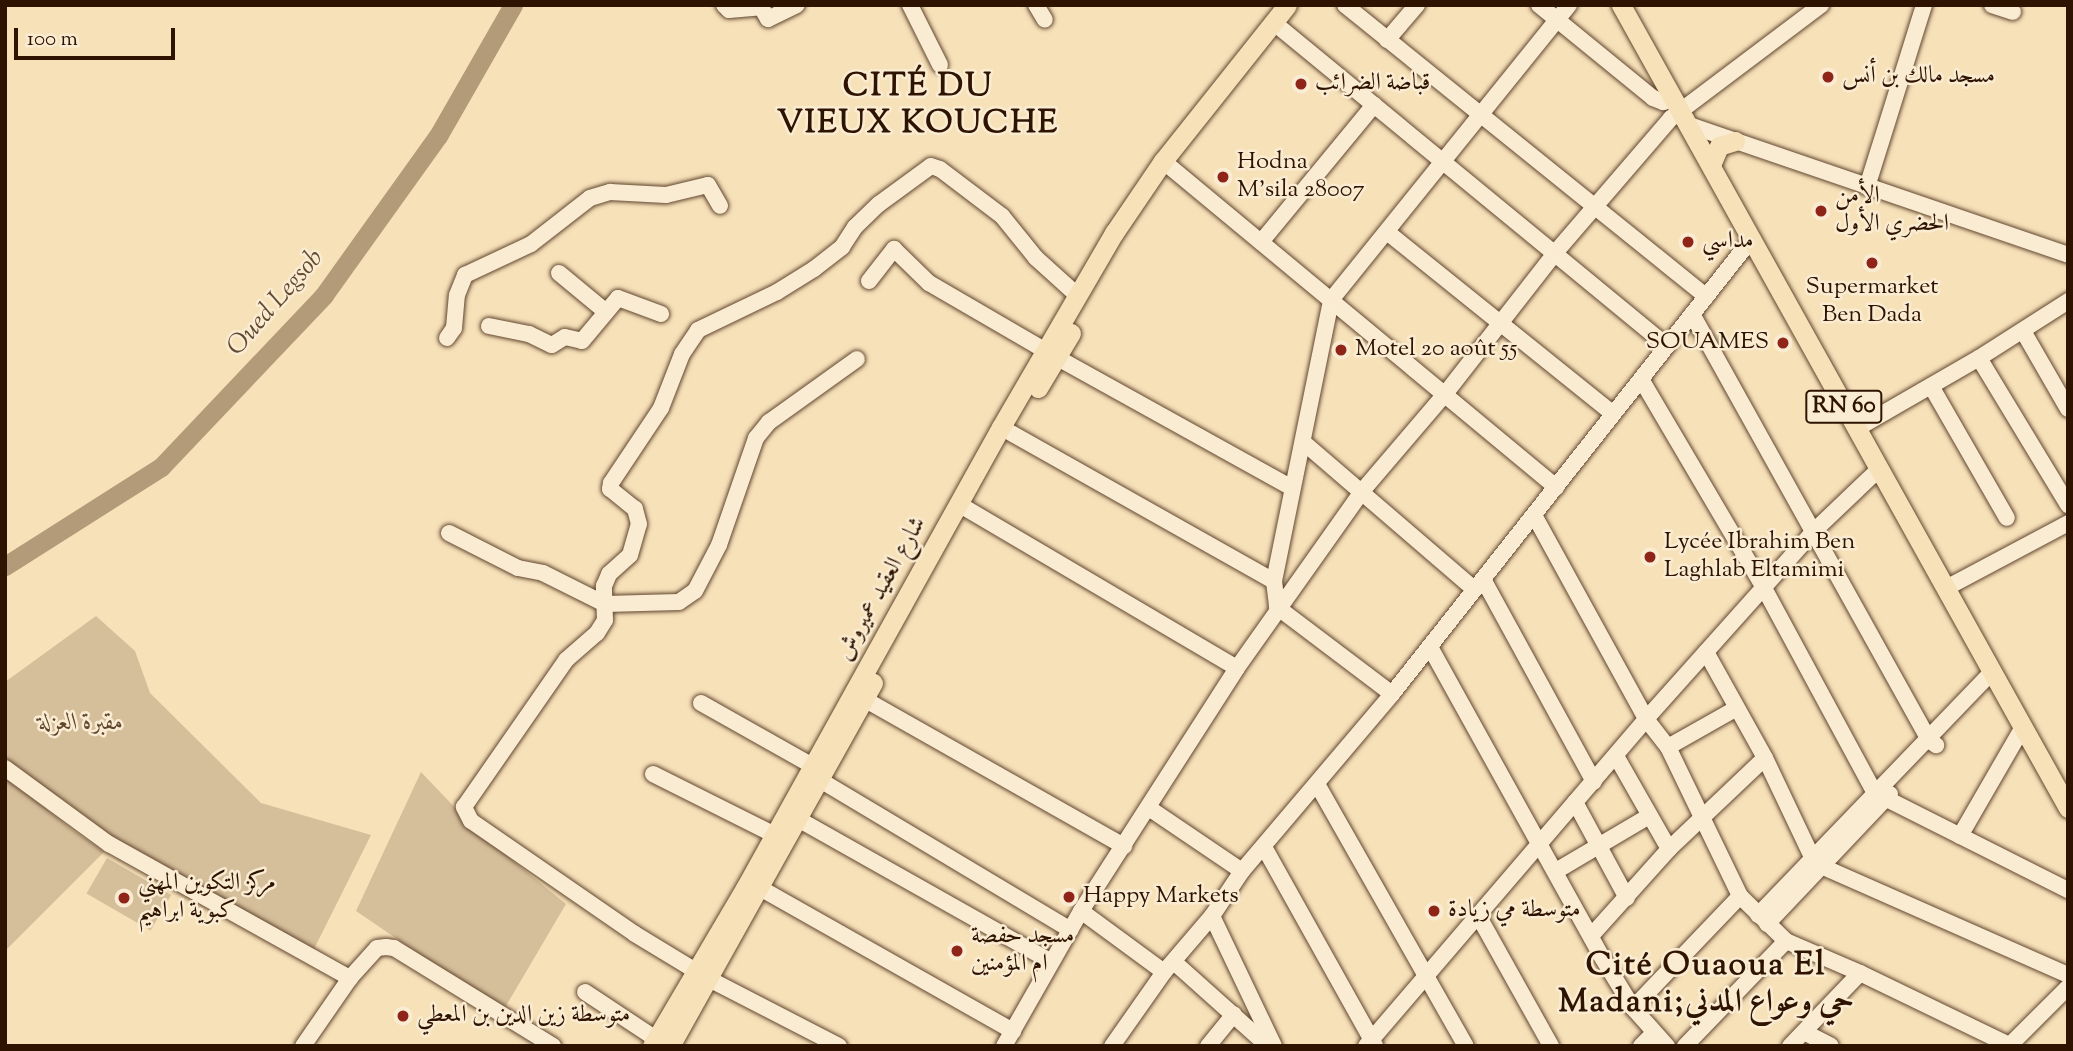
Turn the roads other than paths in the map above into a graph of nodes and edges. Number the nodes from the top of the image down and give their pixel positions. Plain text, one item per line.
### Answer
1 (724, 5) edge
2 (797, 5) edge
3 (910, 5) edge
4 (1036, 5) edge
5 (1287, 5) edge
6 (1345, 5) edge
7 (1417, 5) edge
8 (1539, 5) edge
9 (1570, 5) edge
10 (1621, 5) edge
11 (1821, 5) edge
12 (1924, 5) edge
13 (1992, 5) edge
14 (2013, 12) dead end
15 (1045, 20) dead end
16 (1557, 21) junction
17 (1273, 22) junction
18 (1387, 40) junction
19 (940, 65) dead end
20 (1374, 105) junction
21 (1682, 111) junction
22 (1480, 117) junction
23 (1735, 141) junction
24 (1163, 161) junction
25 (1444, 161) junction
26 (1710, 165) junction
27 (1867, 187) junction
28 (720, 206) dead end
29 (1595, 206) junction
30 (1387, 232) junction
31 (1750, 241) junction
32 (1261, 242) junction
33 (1555, 253) junction
34 (2068, 255) edge
35 (559, 273) dead end
36 (869, 281) dead end
37 (1078, 296) junction
38 (1706, 296) junction
39 (1331, 300) junction
40 (2068, 301) edge
41 (605, 311) junction
42 (661, 314) dead end
43 (1692, 314) junction
44 (1500, 323) junction
45 (489, 326) dead end
46 (2023, 331) junction
47 (447, 338) dead end
48 (1667, 346) junction
49 (1050, 354) junction
50 (1979, 358) junction
51 (857, 359) dead end
52 (1641, 379) junction
53 (1924, 390) junction
54 (1445, 394) junction
55 (2068, 408) edge
56 (1613, 414) junction
57 (1856, 429) junction
58 (1011, 433) junction
59 (1303, 442) junction
60 (1879, 469) junction
61 (1556, 486) junction
62 (1292, 488) junction
63 (1363, 490) junction
64 (2068, 505) edge
65 (967, 509) junction
66 (1534, 514) junction
67 (2007, 518) dead end
68 (2068, 523) edge
69 (1815, 531) junction
70 (449, 533) dead end
71 (1274, 582) junction
72 (1479, 584) junction
73 (1764, 587) junction
74 (1946, 588) junction
75 (605, 604) junction
76 (1277, 607) junction
77 (1430, 647) junction
78 (1706, 652) junction
79 (1237, 667) junction
80 (1994, 677) junction
81 (1392, 694) junction
82 (864, 699) junction
83 (701, 703) dead end
84 (1738, 708) junction
85 (1646, 719) junction
86 (2023, 727) junction
87 (1933, 743) junction
88 (1668, 747) junction
89 (1616, 756) junction
90 (1765, 758) junction
91 (5, 768) edge
92 (816, 772) junction
93 (653, 774) dead end
94 (1594, 782) junction
95 (1317, 784) junction
96 (1880, 797) junction
97 (1575, 802) junction
98 (1149, 808) junction
99 (2068, 808) edge
100 (1649, 816) junction
101 (1704, 816) junction
102 (798, 819) junction
103 (774, 834) junction
104 (1960, 836) junction
105 (1539, 844) junction
106 (1600, 845) junction
107 (1124, 846) junction
108 (1264, 846) junction
109 (1670, 849) junction
110 (1817, 863) junction
111 (1241, 871) junction
112 (1556, 871) junction
113 (760, 888) junction
114 (2068, 890) edge
115 (1740, 896) junction
116 (1627, 898) junction
117 (1082, 911) junction
118 (1212, 916) junction
119 (1479, 917) junction
120 (1762, 920) junction
121 (1071, 930) junction
122 (1591, 936) junction
123 (1786, 941) junction
124 (1052, 962) junction
125 (1169, 967) junction
126 (1860, 973) junction
127 (703, 975) junction
128 (2068, 975) edge
129 (1427, 976) junction
130 (350, 978) junction
131 (2068, 987) edge
132 (585, 992) dead end
133 (1633, 1008) junction
134 (1234, 1014) junction
135 (1013, 1031) junction
136 (1804, 1032) junction
137 (807, 1039) edge
138 (1663, 1042) edge
139 (659, 1044) edge
140 (1371, 1044) edge
141 (2009, 1045) edge
142 (303, 1046) edge
143 (553, 1046) edge
144 (839, 1046) edge
145 (1004, 1046) edge
146 (1112, 1046) edge
147 (1208, 1046) edge
148 (1268, 1046) edge
149 (1274, 1046) edge
150 (1466, 1046) edge
151 (1551, 1046) edge
152 (1641, 1046) edge
153 (1685, 1046) edge
154 (1790, 1046) edge
155 (1831, 1046) edge

1 - 2 street
3 - 19 street
4 - 15 street
5 - 17 main road, شارع العقيد عميروش
6 - 18 street
7 - 18 street
8 - 16 street
9 - 16 street
10 - 21 main road, RN 60
11 - 21 street
12 - 27 street
13 - 14 street
16 - 21 street
16 - 22 street
17 - 20 street
17 - 24 main road, شارع العقيد عميروش
18 - 22 street
20 - 25 street
20 - 32 street
21 - 23 street
21 - 26 main road, RN 60
21 - 29 street
22 - 25 street
22 - 29 street
23 - 26 main road
23 - 27 street
24 - 32 street
24 - 37 main road, شارع العقيد عميروش
24 - 49 main road, شارع العقيد عميروش
25 - 30 street
25 - 33 street
26 - 31 main road, RN 60
27 - 34 street
28 - 47 street
29 - 33 street
29 - 38 street
30 - 39 street
30 - 44 street
31 - 38 street
31 - 57 main road, RN 60
32 - 39 street
33 - 44 street
33 - 48 street
35 - 41 street
36 - 49 street
37 - 49 main road, شارع العقيد عميروش
37 - 75 street
38 - 43 street
39 - 54 street
39 - 59 street
40 - 46 street
41 - 42 street
41 - 45 street
43 - 48 street
43 - 69 street
44 - 54 street
44 - 56 street
46 - 50 street
46 - 55 street
48 - 52 street
49 - 58 main road, شارع العقيد عميروش
49 - 62 street
49 - 92 main road, شارع العقيد عميروش
50 - 53 street
50 - 64 street
51 - 75 street
52 - 56 street
52 - 73 street
53 - 57 street
53 - 67 street
54 - 61 street
54 - 63 street
56 - 61 street
57 - 60 main road, RN 60
58 - 65 main road, شارع العقيد عميروش
58 - 71 street
59 - 62 street
59 - 63 street
60 - 69 street
60 - 74 main road, RN 60
61 - 66 street
62 - 71 street
63 - 72 street
63 - 76 street
65 - 79 street
65 - 82 main road, شارع العقيد عميروش
66 - 72 street
66 - 85 street
68 - 74 street
69 - 73 street
69 - 87 street
70 - 75 street
71 - 76 street
72 - 77 street
72 - 94 street
73 - 78 street
73 - 96 street
74 - 80 main road, RN 60
75 - 127 street
76 - 79 street
76 - 81 street
77 - 81 street
77 - 105 street
78 - 84 street
78 - 85 street
79 - 98 street
80 - 86 main road, RN 60
80 - 87 street
81 - 95 street
82 - 92 main road, شارع العقيد عميروش
82 - 107 street
83 - 92 street
84 - 88 street
84 - 90 street
85 - 88 street
85 - 89 street
86 - 99 main road, RN 60
86 - 104 street
87 - 96 street
88 - 101 street
89 - 94 street
89 - 100 street
90 - 101 street
90 - 110 street
91 - 130 street
92 - 102 main road, شارع العقيد عميروش
92 - 103 main road, شارع العقيد عميروش
92 - 121 street
93 - 103 street
94 - 97 street
95 - 108 street
95 - 129 street
96 - 104 street
96 - 110 street
97 - 105 street
97 - 106 street
98 - 107 street
98 - 111 street
100 - 106 street
100 - 109 street
101 - 109 street
101 - 115 street
102 - 113 main road, شارع العقيد عميروش
102 - 124 street
103 - 127 main road, شارع العقيد عميروش
104 - 114 street
105 - 112 street
105 - 119 street
106 - 112 street
106 - 116 street
107 - 117 street
108 - 111 street
108 - 140 street
109 - 116 street
110 - 120 street
110 - 128 street
111 - 118 street
112 - 122 street
113 - 127 main road, شارع العقيد عميروش
113 - 135 street
115 - 120 street
115 - 133 street
116 - 122 street
117 - 121 street
117 - 125 street
118 - 125 street
118 - 149 street
119 - 129 street
119 - 151 street
120 - 123 street
121 - 124 street
122 - 133 street
123 - 126 street
123 - 153 street
124 - 135 street
125 - 134 street
125 - 146 street
126 - 136 street
126 - 141 street
127 - 137 street
127 - 139 main road, شارع العقيد عميروش
129 - 140 street
129 - 150 street
130 - 142 street
130 - 143 street
131 - 141 street
132 - 139 street
133 - 138 street
134 - 147 street
134 - 148 street
135 - 145 street
136 - 154 street
136 - 155 street
137 - 144 street
138 - 152 street

